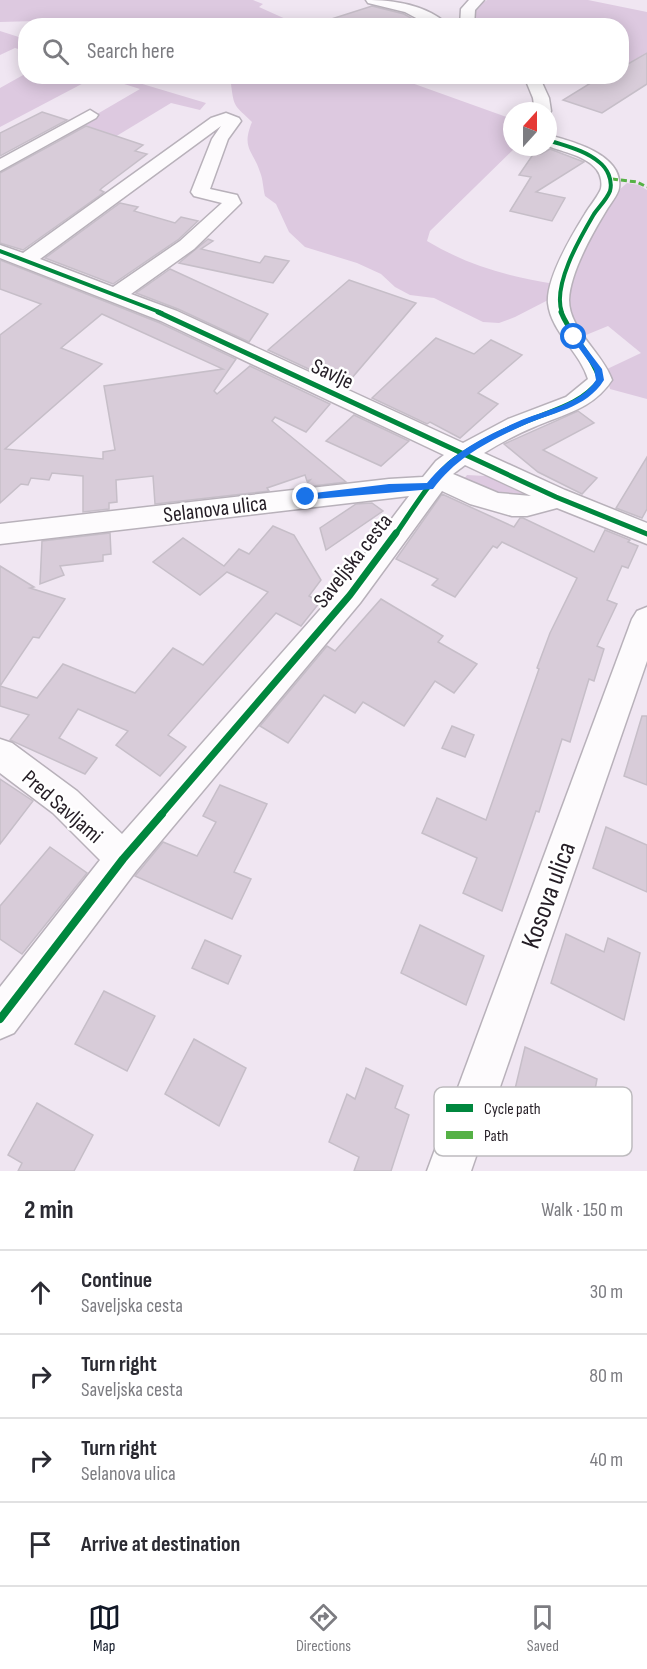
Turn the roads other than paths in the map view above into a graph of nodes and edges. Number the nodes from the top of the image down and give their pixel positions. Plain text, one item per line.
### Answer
1 (373, 0) edge
2 (477, 0) edge
3 (427, 18) edge
4 (467, 18) edge
5 (535, 84) edge
6 (542, 102) edge
7 (90, 115) dead end
8 (557, 143) edge
9 (0, 166) edge
10 (0, 251) edge
11 (26, 261) junction
12 (116, 295) junction
13 (463, 453) junction
14 (433, 482) junction
15 (556, 497) junction
16 (0, 534) edge
17 (647, 534) edge
18 (647, 619) edge
19 (0, 755) edge
20 (123, 859) junction
21 (0, 1018) edge
22 (479, 1087) edge
23 (454, 1156) edge
24 (449, 1171) edge

1 - 3 street
2 - 4 street
5 - 6 street
7 - 9 street
8 - 13 street, Saveljska cesta
10 - 11 street, Savlje
11 - 12 street, Savlje
11 - 12 street
12 - 13 street, Savlje
13 - 14 street, Saveljska cesta
13 - 15 street, Savlje
14 - 15 street
14 - 16 street, Selanova ulica
14 - 20 street, Saveljska cesta
15 - 17 street, Savlje
18 - 22 street, Kosova ulica
19 - 20 street, Pred Savljami
20 - 21 street, Saveljska cesta
23 - 24 street, Kosova ulica

